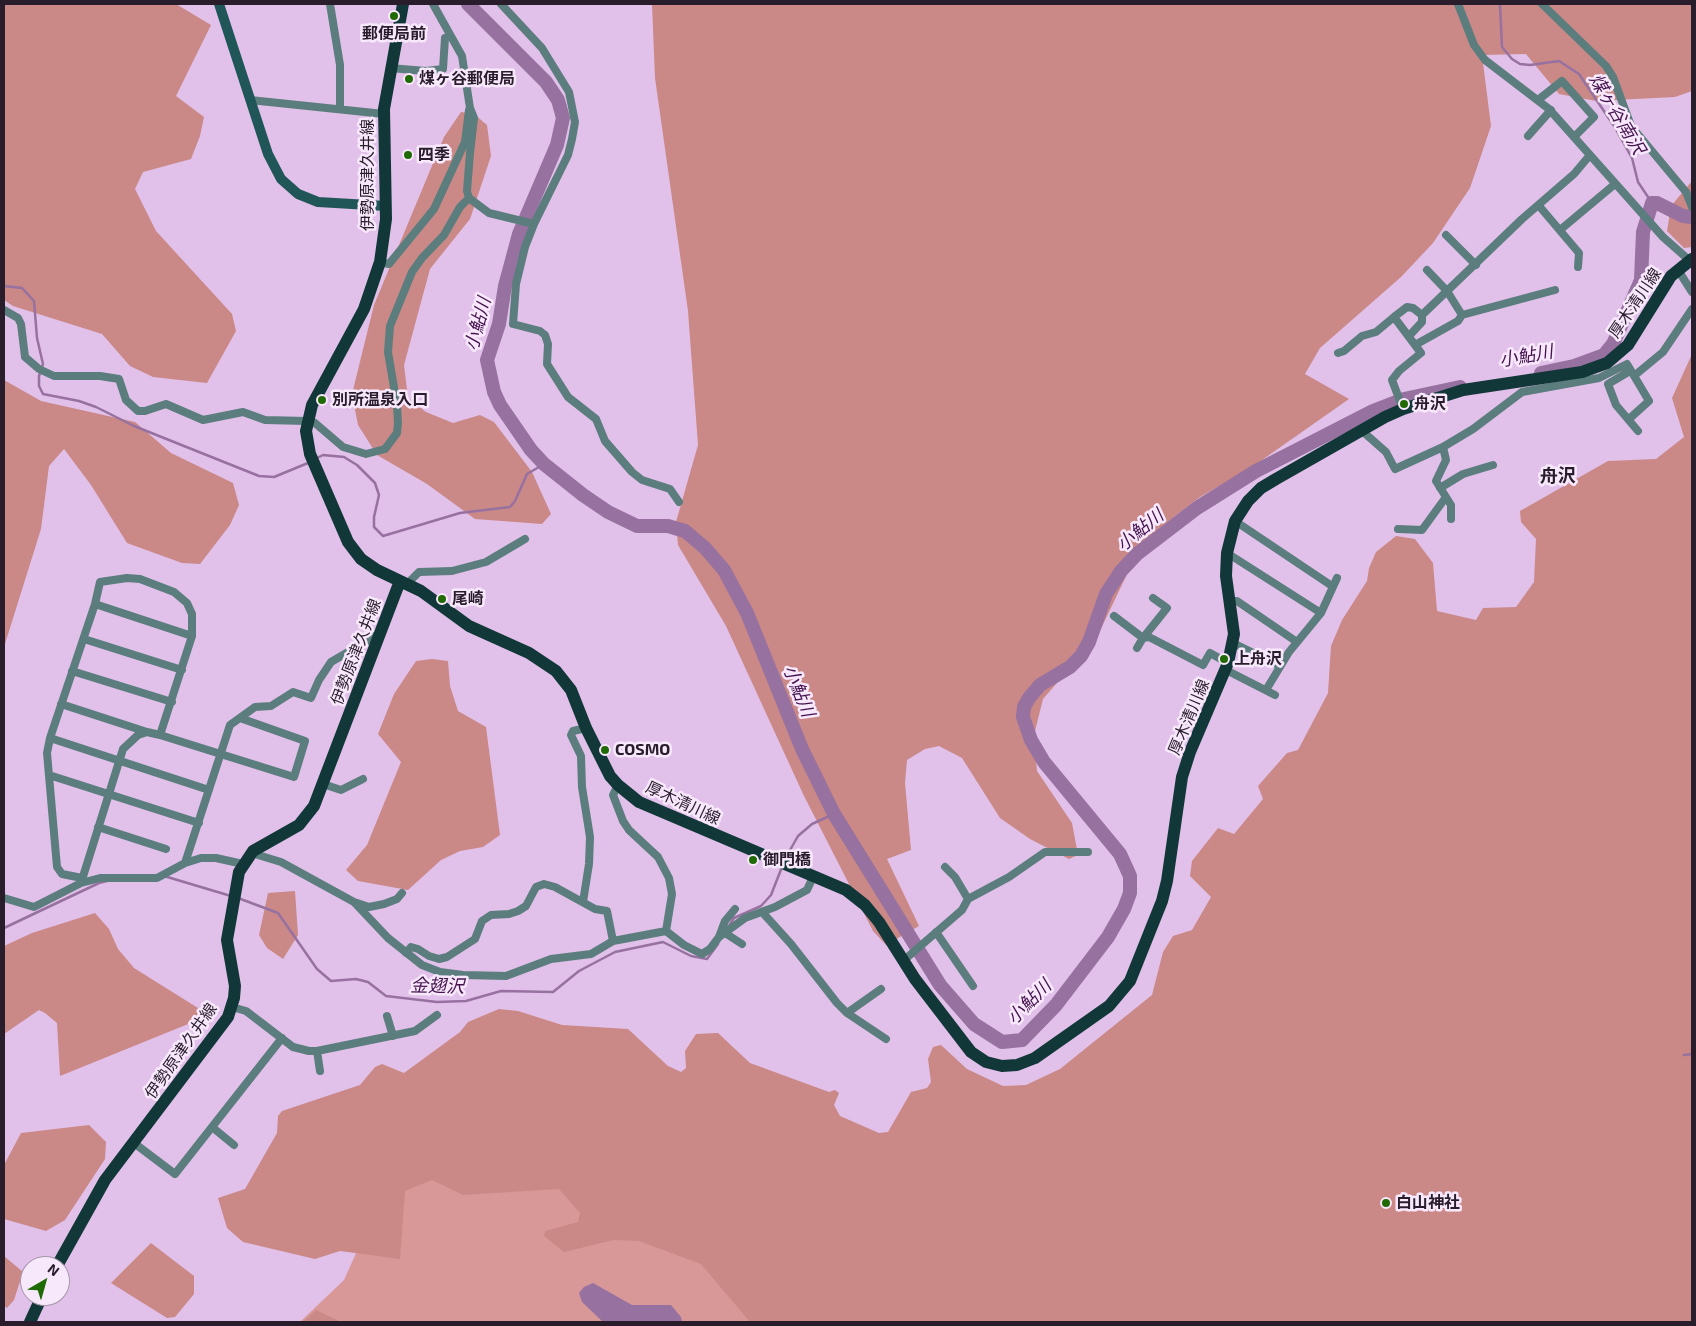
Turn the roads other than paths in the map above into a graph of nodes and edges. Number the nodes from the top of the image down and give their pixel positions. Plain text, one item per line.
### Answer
1 (219, 4) edge
2 (330, 4) edge
3 (403, 4) edge
4 (433, 4) edge
5 (501, 4) edge
6 (1458, 4) edge
7 (1542, 4) edge
8 (445, 38) dead end
9 (390, 68) junction
10 (250, 100) junction
11 (1538, 100) junction
12 (470, 108) junction
13 (340, 109) junction
14 (1550, 110) junction
15 (384, 114) junction
16 (1528, 136) dead end
17 (1574, 137) junction
18 (1590, 155) junction
19 (1618, 187) junction
20 (469, 198) junction
21 (386, 206) junction
22 (1540, 207) junction
23 (1692, 207) edge
24 (534, 224) junction
25 (1560, 230) junction
26 (1446, 235) dead end
27 (1691, 260) edge
28 (380, 262) junction
29 (1476, 265) junction
30 (1578, 267) dead end
31 (1427, 270) dead end
32 (1678, 270) junction
33 (1555, 290) dead end
34 (1447, 291) junction
35 (1692, 292) edge
36 (1692, 309) edge
37 (4, 310) edge
38 (1422, 315) junction
39 (1462, 315) junction
40 (1394, 317) junction
41 (1409, 336) junction
42 (1415, 345) junction
43 (1338, 353) dead end
44 (1632, 373) junction
45 (1583, 377) junction
46 (1402, 406) junction
47 (1629, 419) junction
48 (307, 421) junction
49 (1361, 430) junction
50 (1638, 431) dead end
51 (1443, 447) junction
52 (1493, 465) dead end
53 (1440, 488) junction
54 (1446, 497) junction
55 (679, 502) dead end
56 (1451, 519) dead end
57 (1235, 520) junction
58 (1398, 530) dead end
59 (525, 539) dead end
60 (1227, 553) junction
61 (1337, 578) dead end
62 (404, 582) junction
63 (1332, 586) junction
64 (1153, 598) dead end
65 (1230, 601) junction
66 (96, 604) junction
67 (1322, 613) junction
68 (1114, 616) dead end
69 (381, 633) junction
70 (192, 636) junction
71 (1143, 638) junction
72 (84, 639) junction
73 (1297, 642) junction
74 (1233, 643) junction
75 (1137, 648) dead end
76 (1227, 666) junction
77 (1280, 666) junction
78 (182, 670) junction
79 (72, 671) junction
80 (1266, 690) junction
81 (1275, 695) dead end
82 (172, 702) junction
83 (61, 704) junction
84 (240, 718) junction
85 (586, 728) junction
86 (147, 732) junction
87 (160, 735) junction
88 (50, 738) junction
89 (221, 754) junction
90 (119, 760) junction
91 (49, 775) junction
92 (363, 779) dead end
93 (323, 784) junction
94 (618, 786) junction
95 (209, 790) junction
96 (108, 794) junction
97 (199, 823) junction
98 (98, 827) junction
99 (166, 849) dead end
100 (253, 851) junction
101 (1088, 852) dead end
102 (185, 863) junction
103 (243, 864) junction
104 (945, 867) dead end
105 (813, 877) junction
106 (82, 881) junction
107 (402, 893) dead end
108 (4, 898) edge
109 (968, 899) junction
110 (354, 902) junction
111 (583, 902) junction
112 (735, 909) dead end
113 (763, 913) junction
114 (666, 931) junction
115 (935, 933) junction
116 (722, 935) junction
117 (613, 941) junction
118 (742, 944) dead end
119 (406, 953) junction
120 (907, 957) junction
121 (973, 986) dead end
122 (881, 988) dead end
123 (232, 1007) junction
124 (846, 1013) junction
125 (438, 1015) dead end
126 (387, 1016) dead end
127 (393, 1036) junction
128 (282, 1038) junction
129 (886, 1039) dead end
130 (317, 1051) junction
131 (320, 1071) dead end
132 (212, 1127) junction
133 (134, 1143) junction
134 (234, 1145) dead end
135 (62, 1256) edge
136 (37, 1306) edge
137 (30, 1322) edge

1 - 10 street
2 - 13 street
3 - 9 main road, 伊勢原津久井線
4 - 12 street
5 - 24 street
6 - 11 street
7 - 23 street
8 - 9 street
9 - 15 main road, 伊勢原津久井線
10 - 13 street
10 - 21 street
11 - 14 street
11 - 17 street
12 - 20 street
12 - 28 street
13 - 15 street
14 - 16 street
14 - 17 street
15 - 21 main road, 伊勢原津久井線
17 - 18 street
18 - 19 street
18 - 22 street
19 - 25 street
19 - 27 street
20 - 24 street
20 - 48 street
21 - 28 main road, 伊勢原津久井線
22 - 25 street
22 - 29 street
24 - 55 street
25 - 30 street
26 - 29 street
27 - 32 main road, 厚木清川線
28 - 48 main road, 伊勢原津久井線
29 - 34 street
31 - 34 street
32 - 35 street
32 - 45 main road, 厚木清川線
33 - 39 street
34 - 38 street
34 - 39 street
36 - 44 street
37 - 48 street
38 - 40 street
38 - 41 street
39 - 42 street
40 - 41 street
40 - 43 street
41 - 42 street
42 - 46 street
44 - 45 street
44 - 47 street
44 - 47 street
45 - 46 main road, 厚木清川線
45 - 51 street
46 - 49 main road, 厚木清川線
47 - 50 street
48 - 62 main road, 伊勢原津久井線
49 - 51 street
49 - 57 main road, 厚木清川線
51 - 53 street
52 - 53 street
53 - 54 street
54 - 56 street
54 - 58 street
57 - 60 main road, 厚木清川線
57 - 63 street
59 - 62 street
60 - 65 main road, 厚木清川線
60 - 67 street
61 - 63 street
62 - 69 main road, 伊勢原津久井線
62 - 85 main road, 厚木清川線
63 - 67 street
64 - 71 street
65 - 73 street
65 - 74 main road, 厚木清川線
66 - 70 street
66 - 70 street
66 - 72 street
67 - 73 street
68 - 71 street
69 - 84 street
69 - 93 main road, 伊勢原津久井線
70 - 78 street
71 - 75 street
71 - 76 street
72 - 78 street
72 - 79 street
73 - 77 street
74 - 76 main road, 厚木清川線
74 - 77 street
76 - 80 street
76 - 120 main road, 厚木清川線
77 - 80 street
78 - 82 street
79 - 82 street
79 - 83 street
80 - 81 street
82 - 87 street
83 - 86 street
83 - 88 street
84 - 89 street
84 - 89 street
85 - 94 main road, 厚木清川線
85 - 111 street
86 - 87 street
86 - 90 street
87 - 89 street
88 - 90 street
88 - 91 street
89 - 95 street
90 - 95 street
90 - 96 street
91 - 96 street
91 - 106 street
92 - 93 street
93 - 100 main road, 伊勢原津久井線
94 - 105 main road, 厚木清川線
94 - 114 street
95 - 97 street
96 - 97 street
96 - 98 street
97 - 102 street
98 - 99 street
98 - 106 street
100 - 103 main road, 伊勢原津久井線
100 - 110 street
101 - 109 street
102 - 103 street
102 - 106 street
103 - 123 main road, 伊勢原津久井線
104 - 109 street
105 - 113 street
105 - 120 main road, 厚木清川線
106 - 108 street
107 - 110 street
109 - 115 street
110 - 119 street
111 - 117 street
111 - 119 street
112 - 116 street
113 - 116 street
113 - 124 street
114 - 116 street
114 - 117 street
115 - 120 street
115 - 121 street
116 - 118 street
117 - 119 street
122 - 124 street
123 - 128 street
123 - 133 main road, 伊勢原津久井線
124 - 129 street
125 - 127 street
126 - 127 street
127 - 130 street
128 - 130 street
128 - 132 street
130 - 131 street
132 - 133 street
132 - 134 street
133 - 135 main road, 伊勢原津久井線
136 - 137 main road

